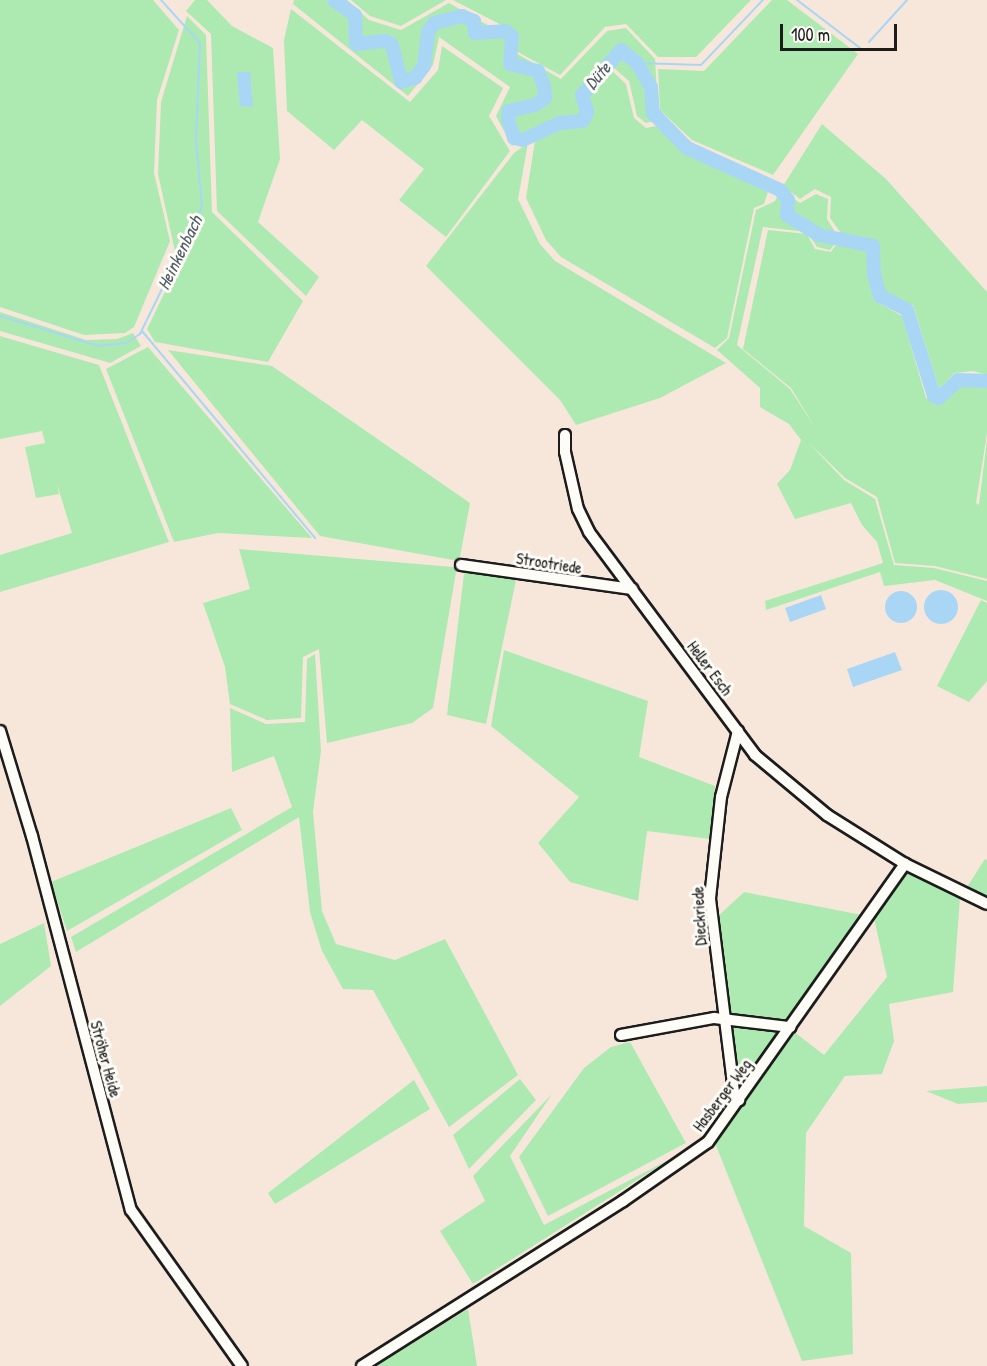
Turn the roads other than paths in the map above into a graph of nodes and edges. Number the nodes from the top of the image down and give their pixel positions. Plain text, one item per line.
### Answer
1 (565, 435) dead end
2 (461, 565) dead end
3 (632, 589) junction
4 (0, 731) edge
5 (738, 731) junction
6 (905, 864) junction
7 (987, 904) edge
8 (725, 1018) junction
9 (790, 1028) junction
10 (621, 1035) dead end
11 (739, 1100) junction
12 (242, 1366) edge
13 (362, 1366) edge

1 - 3 street, Heller Esch
2 - 3 street, Strootriede
3 - 5 street, Heller Esch
4 - 12 street, Ströher Heide
5 - 6 street, Heller Esch
5 - 8 street, Dieckriede
6 - 7 street
6 - 9 street, Hasberger Weg
8 - 9 street
8 - 10 street
8 - 11 street, Dieckriede
9 - 11 street, Hasberger Weg
11 - 13 street, Hasberger Weg

